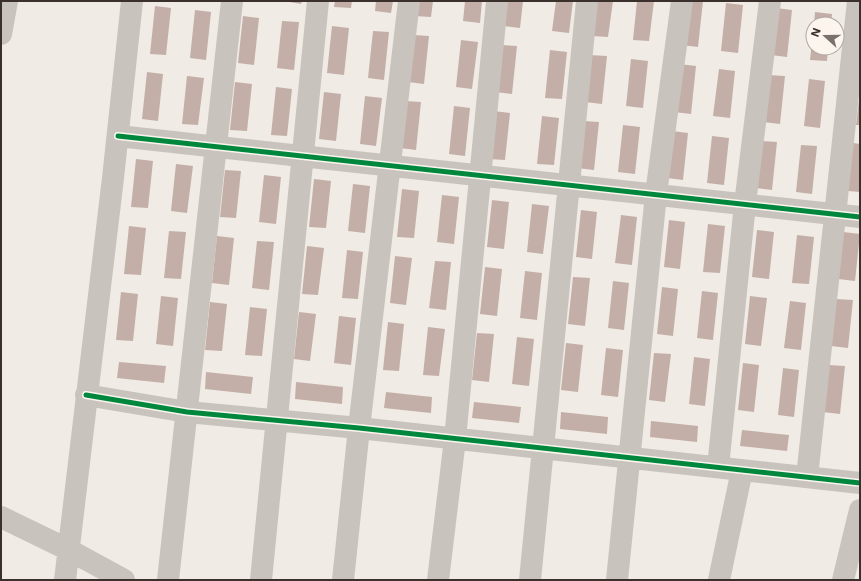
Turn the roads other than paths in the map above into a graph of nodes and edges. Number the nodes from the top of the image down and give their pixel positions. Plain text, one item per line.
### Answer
1 (7, 1) edge
2 (132, 1) edge
3 (232, 1) edge
4 (318, 1) edge
5 (409, 1) edge
6 (497, 1) edge
7 (587, 1) edge
8 (682, 1) edge
9 (770, 1) edge
10 (858, 1) edge
11 (1, 34) edge
12 (118, 136) junction
13 (215, 146) junction
14 (304, 156) junction
15 (389, 165) junction
16 (480, 175) junction
17 (568, 185) junction
18 (656, 194) junction
19 (745, 204) junction
20 (834, 214) junction
21 (860, 217) edge
22 (86, 394) junction
23 (187, 412) junction
24 (276, 421) junction
25 (359, 428) junction
26 (455, 439) junction
27 (543, 449) junction
28 (629, 458) junction
29 (718, 468) junction
30 (742, 470) junction
31 (807, 477) junction
32 (860, 483) edge
33 (860, 510) edge
34 (1, 517) edge
35 (69, 550) junction
36 (65, 580) edge
37 (124, 580) edge
38 (168, 580) edge
39 (261, 580) edge
40 (343, 580) edge
41 (438, 580) edge
42 (530, 580) edge
43 (617, 580) edge
44 (719, 580) edge
45 (843, 580) edge

1 - 11 street
2 - 12 street
3 - 13 street
4 - 14 street
5 - 15 street
6 - 16 street
7 - 17 street
8 - 18 street
9 - 19 street
10 - 20 street
12 - 13 street
12 - 22 street
13 - 14 street
13 - 23 street
14 - 15 street
14 - 24 street
15 - 16 street
15 - 25 street
16 - 17 street
16 - 26 street
17 - 18 street
17 - 27 street
18 - 19 street
18 - 28 street
19 - 20 street
19 - 29 street
20 - 21 street
20 - 31 street
22 - 23 street
22 - 35 street
23 - 24 street
23 - 38 street
24 - 25 street
24 - 39 street
25 - 26 street
25 - 40 street
26 - 27 street
26 - 41 street
27 - 28 street
27 - 42 street
28 - 29 street
28 - 43 street
29 - 30 street
30 - 31 street
30 - 44 street
31 - 32 street
33 - 45 street
34 - 35 street
35 - 36 street
35 - 37 street

